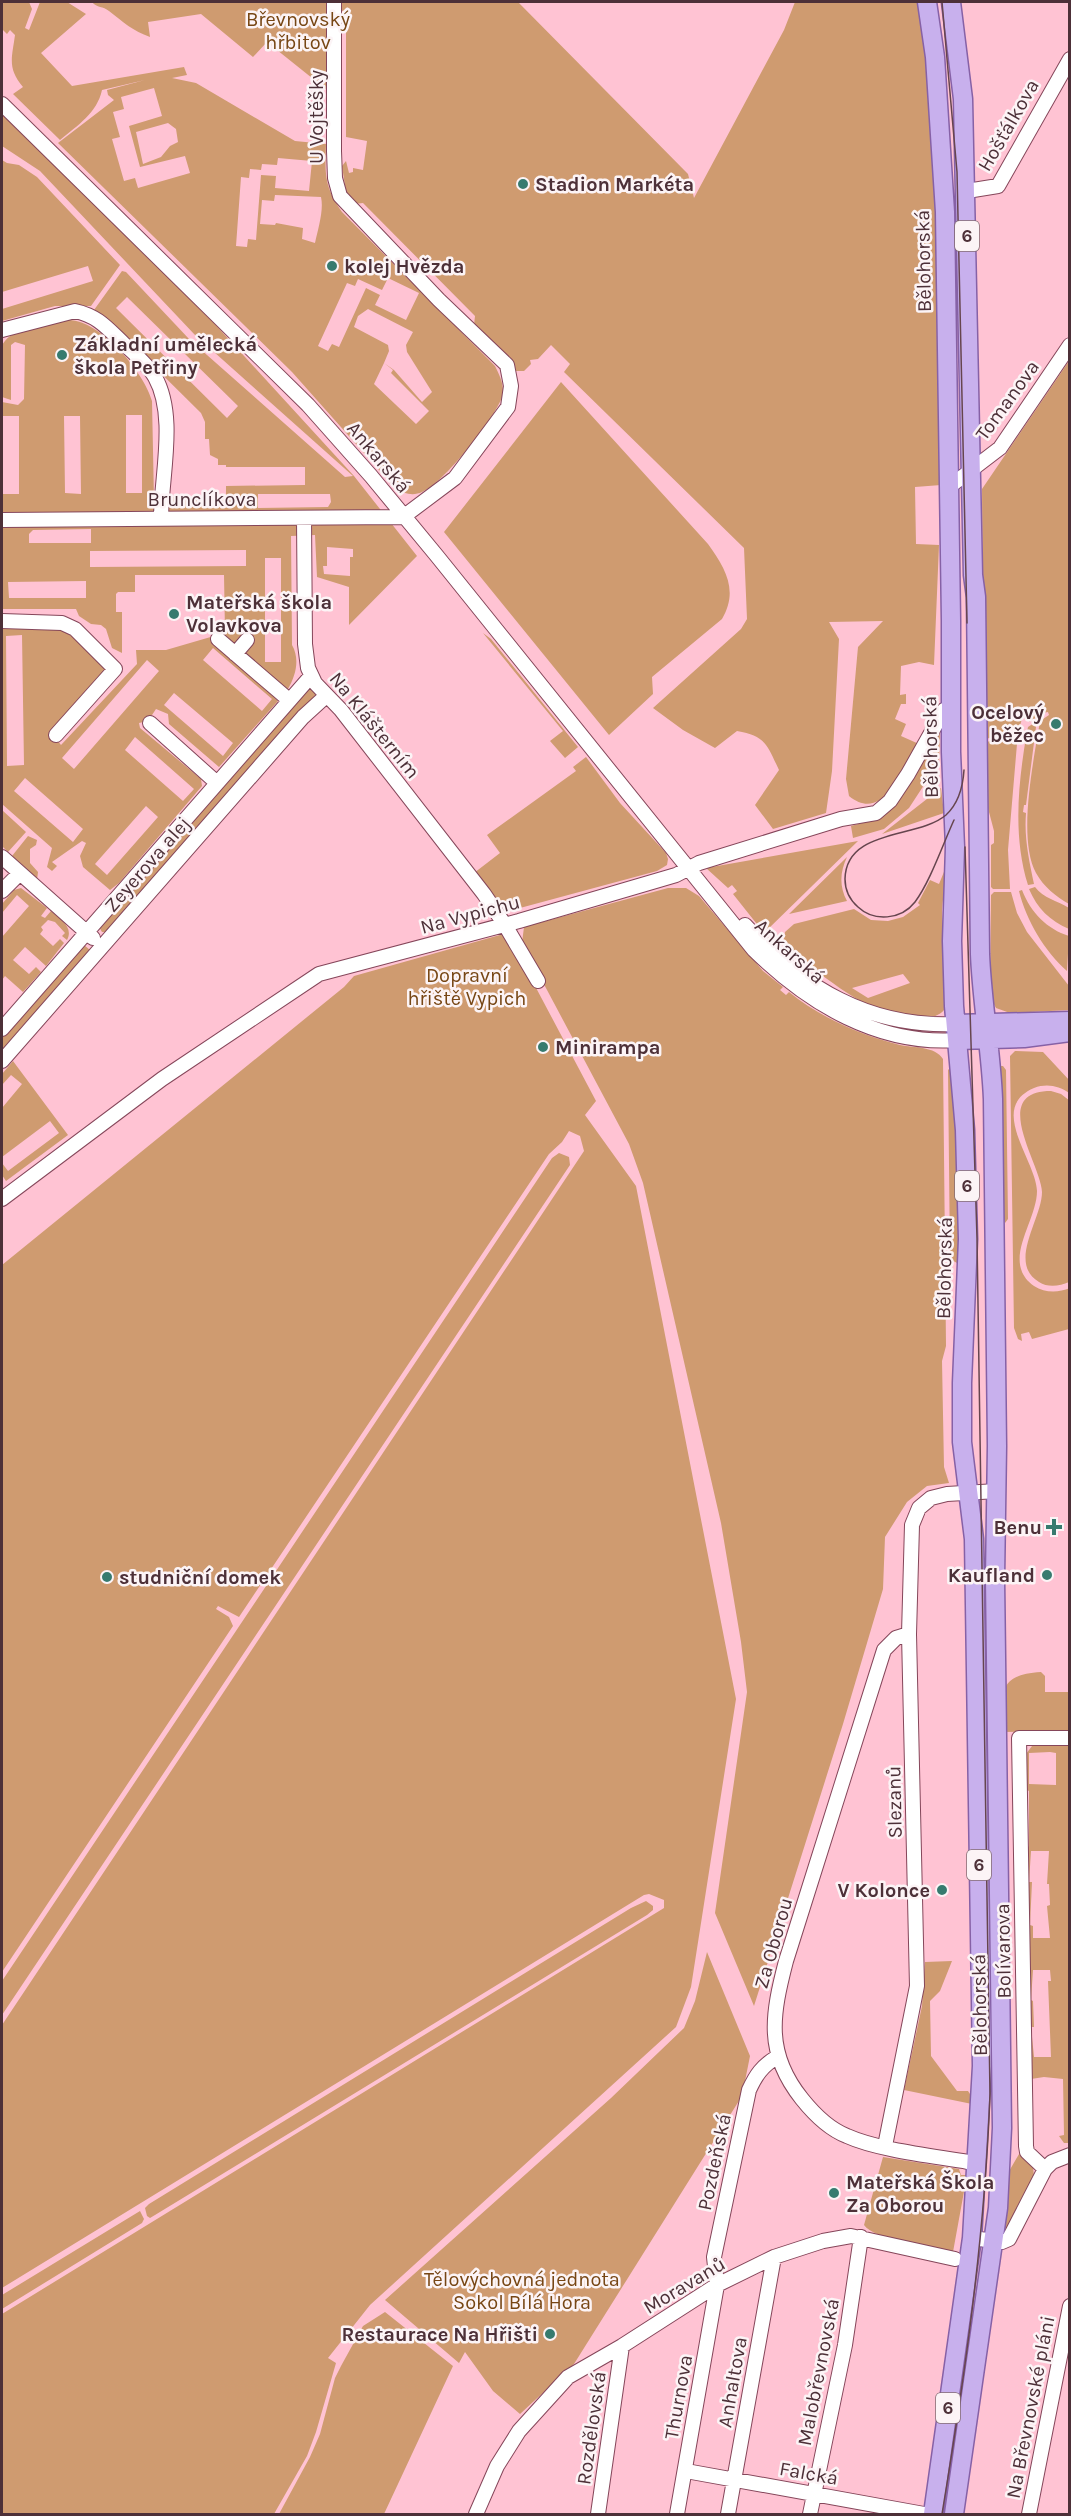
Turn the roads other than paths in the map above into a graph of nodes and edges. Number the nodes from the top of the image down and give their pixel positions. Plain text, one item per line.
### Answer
1 (334, 2) edge
2 (927, 2) edge
3 (951, 2) edge
4 (1070, 58) edge
5 (2, 104) edge
6 (967, 191) junction
7 (2, 330) edge
8 (1070, 345) edge
9 (971, 471) junction
10 (950, 487) junction
11 (403, 517) junction
12 (304, 518) junction
13 (161, 519) junction
14 (2, 520) edge
15 (2, 621) edge
16 (218, 639) dead end
17 (247, 640) dead end
18 (235, 654) junction
19 (311, 676) junction
20 (326, 696) junction
21 (289, 700) junction
22 (951, 710) junction
23 (150, 723) dead end
24 (56, 735) dead end
25 (217, 783) junction
26 (2, 857) edge
27 (689, 868) junction
28 (20, 873) junction
29 (2, 876) edge
30 (2, 891) edge
31 (505, 925) junction
32 (86, 932) junction
33 (102, 946) junction
34 (538, 981) dead end
35 (1070, 1021) edge
36 (2, 1029) edge
37 (957, 1032) junction
38 (986, 1032) junction
39 (1070, 1032) edge
40 (2, 1061) edge
41 (2, 1199) edge
42 (997, 1491) junction
43 (968, 1492) junction
44 (909, 1634) junction
45 (1070, 1738) edge
46 (777, 2057) junction
47 (885, 2146) junction
48 (1070, 2155) edge
49 (968, 2162) dead end
50 (1045, 2169) junction
51 (861, 2237) junction
52 (972, 2238) junction
53 (993, 2241) junction
54 (774, 2257) junction
55 (955, 2259) dead end
56 (717, 2285) junction
57 (1070, 2306) edge
58 (622, 2346) junction
59 (686, 2470) junction
60 (734, 2480) junction
61 (814, 2494) junction
62 (476, 2514) edge
63 (598, 2514) edge
64 (677, 2514) edge
65 (728, 2514) edge
66 (810, 2514) edge
67 (924, 2514) edge
68 (933, 2514) edge
69 (954, 2514) edge
70 (1029, 2514) edge

1 - 11 street, U Vojtěšky
2 - 10 main road, Bělohorská / 6
3 - 6 main road, Bělohorská / 6
4 - 6 street, Hošťálkova
5 - 11 street, Ankarská
6 - 9 main road, Bělohorská / 6
7 - 13 street
8 - 9 street, Tomanova
9 - 10 street, Tomanova
9 - 38 main road, Bělohorská / 6
10 - 22 main road, Bělohorská / 6
11 - 12 street, Brunclíkova
11 - 27 street, Ankarská
12 - 13 street, Brunclíkova
12 - 19 street, Na Klášterním
13 - 14 street, Brunclíkova
15 - 24 street
16 - 18 street
17 - 18 street
18 - 21 street
19 - 20 street, Na Klášterním
19 - 21 street, Zeyerova alej
20 - 31 street, Na Klášterním
20 - 33 street, Zeyerova alej
21 - 25 street, Zeyerova alej
22 - 27 street, Na Vypichu
22 - 37 main road, Bělohorská / 6
23 - 25 street
25 - 32 street, Zeyerova alej
26 - 28 street
27 - 31 street, Na Vypichu
27 - 37 street, Ankarská
28 - 29 street
28 - 30 street
28 - 32 street
31 - 34 street, Na Klášterním
31 - 41 street, Na Vypichu
32 - 33 street
32 - 36 street, Zeyerova alej
33 - 40 street, Zeyerova alej
35 - 38 main road
37 - 38 main road
37 - 43 main road, Bělohorská / 6
38 - 39 main road
38 - 42 main road, Bělohorská / 6
42 - 43 street
42 - 53 main road, Bělohorská / 6
43 - 44 street, Slezanů
43 - 52 main road, Bělohorská / 6
44 - 46 street, Za Oborou
44 - 47 street, Slezanů
45 - 50 street, Bolívarova
46 - 47 street, Za Oborou
46 - 56 street, Pozdeňská
47 - 49 street, Za Oborou
48 - 50 street
50 - 53 street
51 - 54 street, Moravanů
51 - 55 street, Moravanů
51 - 61 street, Malobřevnovská
52 - 53 street
52 - 68 main road, Bělohorská / 6
53 - 69 main road, Bělohorská / 6
54 - 56 street, Moravanů
54 - 60 street, Anhaltova
56 - 58 street, Moravanů
56 - 59 street, Thurnova
57 - 70 street, Na Břevnovské pláni
58 - 62 street, Moravanů
58 - 63 street, Rozdělovská
59 - 60 street, Falcká
59 - 64 street, Thurnova
60 - 61 street, Falcká
60 - 65 street, Anhaltova
61 - 66 street, Malobřevnovská
61 - 67 street, Falcká

